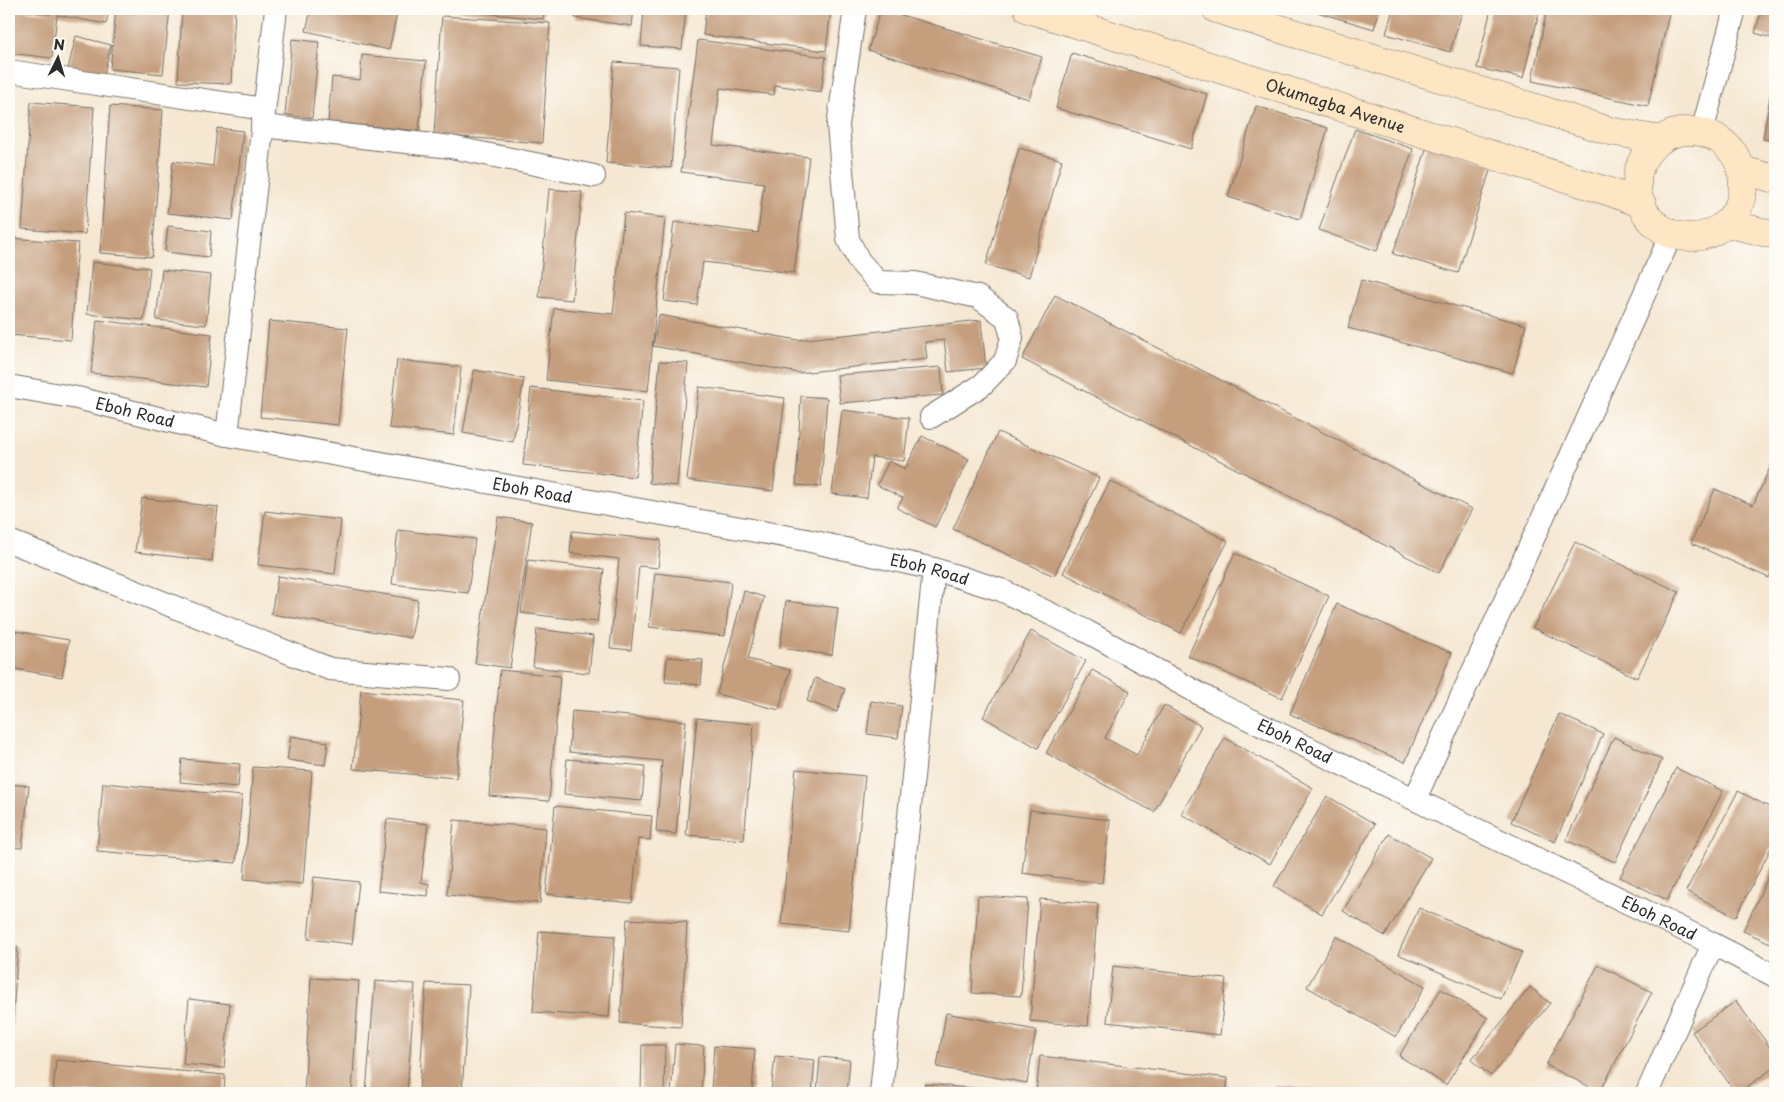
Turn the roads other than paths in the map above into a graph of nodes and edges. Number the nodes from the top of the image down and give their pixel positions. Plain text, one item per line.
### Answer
1 (276, 9) edge
2 (855, 9) edge
3 (1028, 9) edge
4 (1216, 9) edge
5 (1736, 9) edge
6 (9, 72) edge
7 (263, 117) junction
8 (1702, 132) junction
9 (1661, 140) junction
10 (1742, 170) junction
11 (594, 176) dead end
12 (1775, 179) edge
13 (1642, 204) junction
14 (1726, 223) junction
15 (1672, 233) junction
16 (1775, 235) edge
17 (9, 386) edge
18 (930, 417) dead end
19 (227, 435) junction
20 (9, 541) edge
21 (934, 569) junction
22 (449, 679) dead end
23 (1415, 799) junction
24 (1713, 944) junction
25 (1775, 976) edge
26 (881, 1093) edge
27 (1646, 1093) edge

1 - 7 street
2 - 18 street
3 - 13 main road, Okumagba Avenue
4 - 9 main road
5 - 8 street
6 - 7 street
7 - 11 street
7 - 19 street
8 - 9 main road
8 - 10 main road
9 - 13 main road
10 - 12 main road
10 - 14 main road
13 - 15 main road
14 - 15 main road
14 - 16 main road
15 - 23 street
17 - 19 street, Eboh Road
19 - 21 street, Eboh Road
20 - 22 street
21 - 23 street, Eboh Road
21 - 26 street
23 - 24 street, Eboh Road
24 - 25 street, Eboh Road
24 - 27 street

